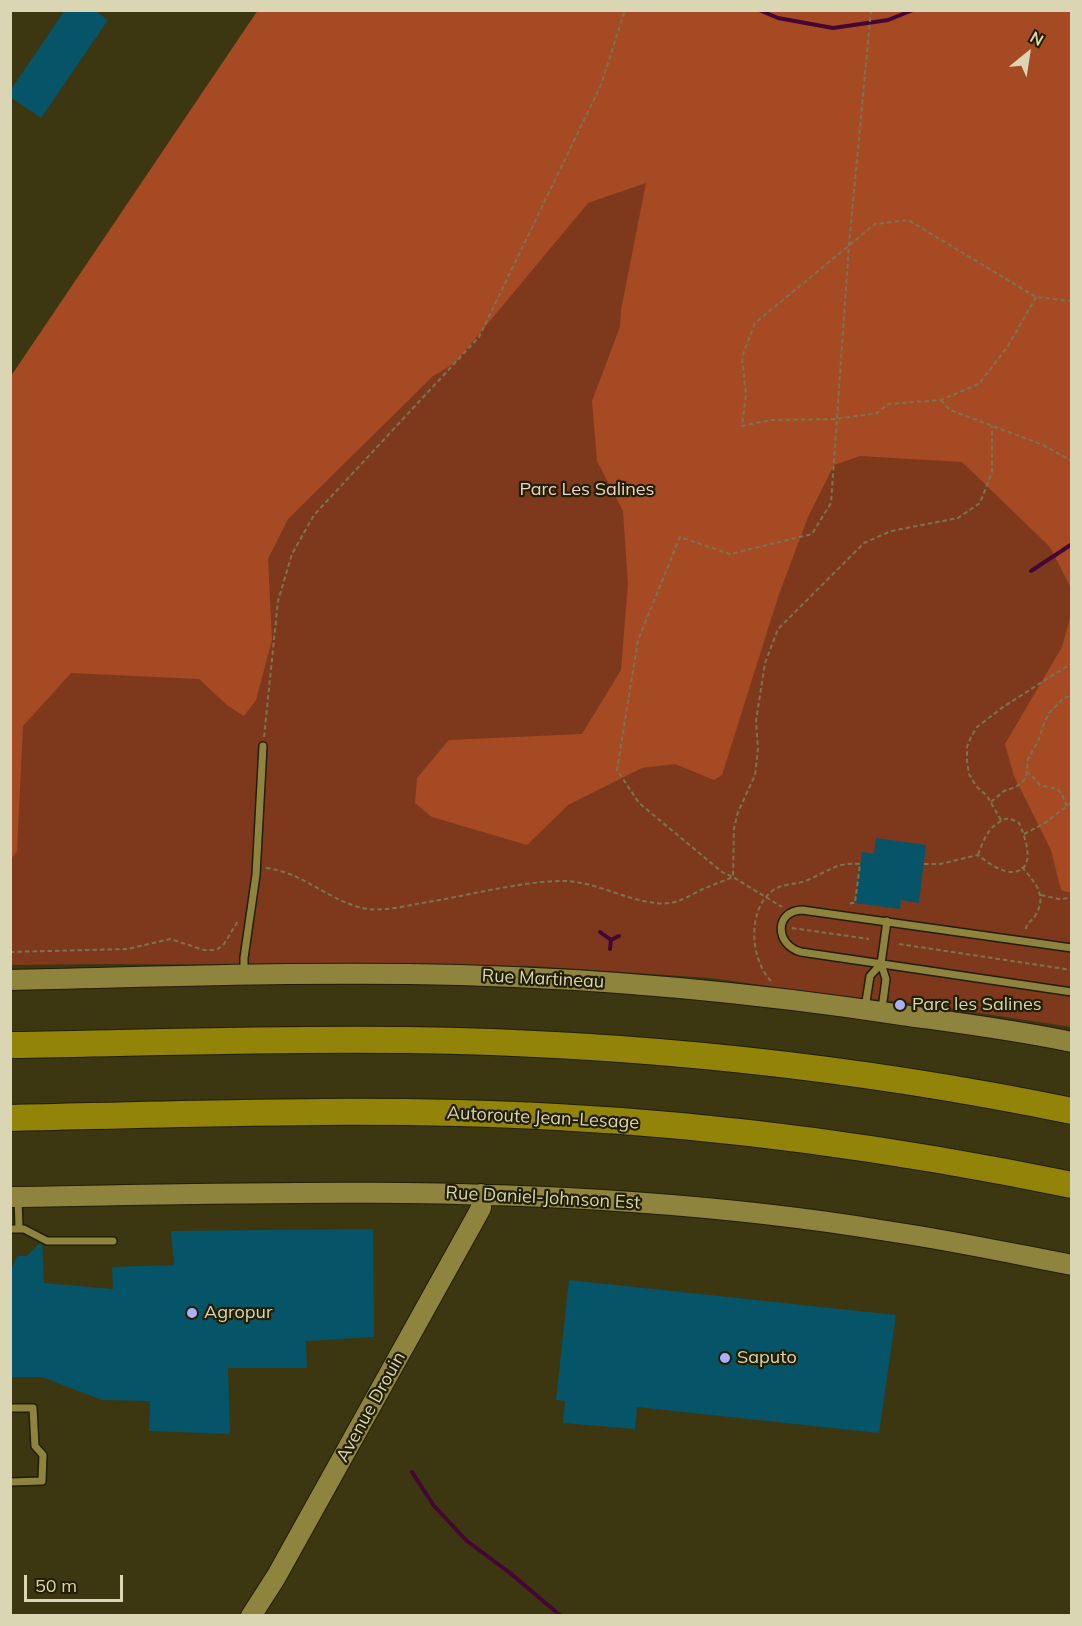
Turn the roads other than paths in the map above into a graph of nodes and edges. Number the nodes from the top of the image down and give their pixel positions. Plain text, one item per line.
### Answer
1 (263, 746) road end
2 (887, 921) junction
3 (1071, 948) edge
4 (881, 964) junction
5 (244, 976) junction
6 (10, 980) edge
7 (1071, 992) edge
8 (873, 1011) junction
9 (1071, 1042) edge
10 (10, 1045) edge
11 (1071, 1111) edge
12 (10, 1118) edge
13 (1071, 1185) edge
14 (481, 1194) junction
15 (14, 1197) edge
16 (19, 1228) junction
17 (10, 1229) edge
18 (113, 1240) dead end
19 (1071, 1265) edge
20 (10, 1408) edge
21 (10, 1482) edge
22 (251, 1616) edge

1 - 5 lane
2 - 3 lane
2 - 4 lane
2 - 4 lane
4 - 7 lane
4 - 8 lane
4 - 8 lane
5 - 6 street, Rue Martineau
5 - 8 street, Rue Martineau
8 - 9 street, Rue Martineau
10 - 11 highway
12 - 13 highway, Autoroute Jean-Lesage
14 - 15 street, Rue Daniel-Johnson Est
14 - 19 street, Rue Daniel-Johnson Est
14 - 22 street, Avenue Drouin
15 - 16 lane
16 - 17 lane
16 - 18 lane
20 - 21 lane

